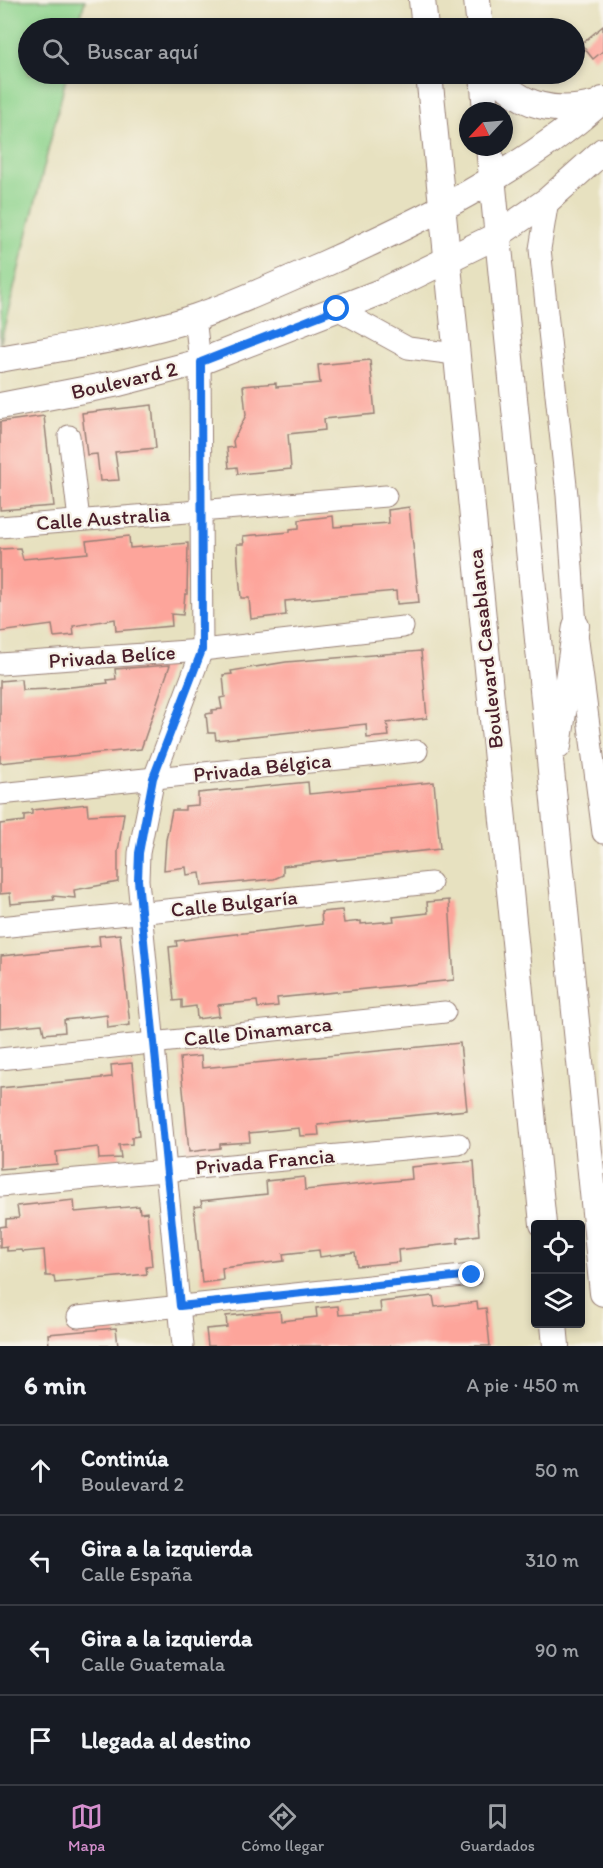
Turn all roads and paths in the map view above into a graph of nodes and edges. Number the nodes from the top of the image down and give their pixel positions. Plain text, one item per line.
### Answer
1 (422, 0) edge
2 (477, 0) edge
3 (424, 18) edge
4 (479, 18) edge
5 (430, 84) edge
6 (484, 84) edge
7 (504, 84) edge
8 (485, 102) edge
9 (601, 102) edge
10 (603, 151) edge
11 (490, 156) edge
12 (492, 182) junction
13 (548, 200) junction
14 (442, 207) junction
15 (496, 236) junction
16 (446, 262) junction
17 (337, 309) junction
18 (195, 317) junction
19 (455, 354) junction
20 (0, 359) edge
21 (201, 362) junction
22 (0, 406) edge
23 (69, 436) dead end
24 (386, 496) dead end
25 (202, 511) junction
26 (79, 519) junction
27 (0, 527) edge
28 (576, 626) junction
29 (403, 627) dead end
30 (202, 650) junction
31 (0, 664) edge
32 (417, 751) dead end
33 (153, 778) junction
34 (553, 782) junction
35 (0, 794) edge
36 (603, 832) edge
37 (431, 883) dead end
38 (140, 913) junction
39 (0, 927) edge
40 (445, 1012) dead end
41 (153, 1042) junction
42 (0, 1059) edge
43 (459, 1144) dead end
44 (166, 1170) junction
45 (0, 1186) edge
46 (543, 1220) edge
47 (472, 1275) dead end
48 (603, 1293) edge
49 (180, 1306) junction
50 (78, 1317) dead end
51 (554, 1328) edge
52 (183, 1346) edge
53 (556, 1346) edge

1 - 3 main road
2 - 4 main road
5 - 14 main road, Boulevard Casablanca
6 - 8 main road
7 - 9 main road
9 - 12 main road
10 - 13 main road, Boulevard 2
11 - 12 main road
12 - 14 main road
12 - 15 main road
13 - 15 main road, Boulevard 2
13 - 28 street
14 - 16 main road, Boulevard Casablanca
14 - 18 main road
15 - 16 main road, Boulevard 2
15 - 34 main road
16 - 17 main road, Boulevard 2
16 - 19 main road, Boulevard Casablanca
17 - 19 street
17 - 21 main road, Boulevard 2
18 - 20 main road
18 - 21 street
19 - 46 main road, Boulevard Casablanca
21 - 22 main road, Boulevard 2
21 - 25 street
23 - 26 street
24 - 25 street, Calle Australia
25 - 26 street, Calle Australia
25 - 30 street
26 - 27 street, Calle Australia
28 - 34 main road
28 - 36 street
29 - 30 street, Privada Belíce
30 - 31 street, Privada Belíce
30 - 33 street
32 - 33 street, Privada Bélgica
33 - 35 street, Privada Bélgica
33 - 38 street
34 - 48 main road
37 - 38 street, Calle Bulgaría
38 - 39 street, Calle Bulgaría
38 - 41 street
40 - 41 street, Calle Dinamarca
41 - 42 street, Calle Dinamarca
41 - 44 street
43 - 44 street, Privada Francia
44 - 45 street, Privada Francia
44 - 49 street
47 - 49 street
49 - 50 street
49 - 52 street
51 - 53 main road

